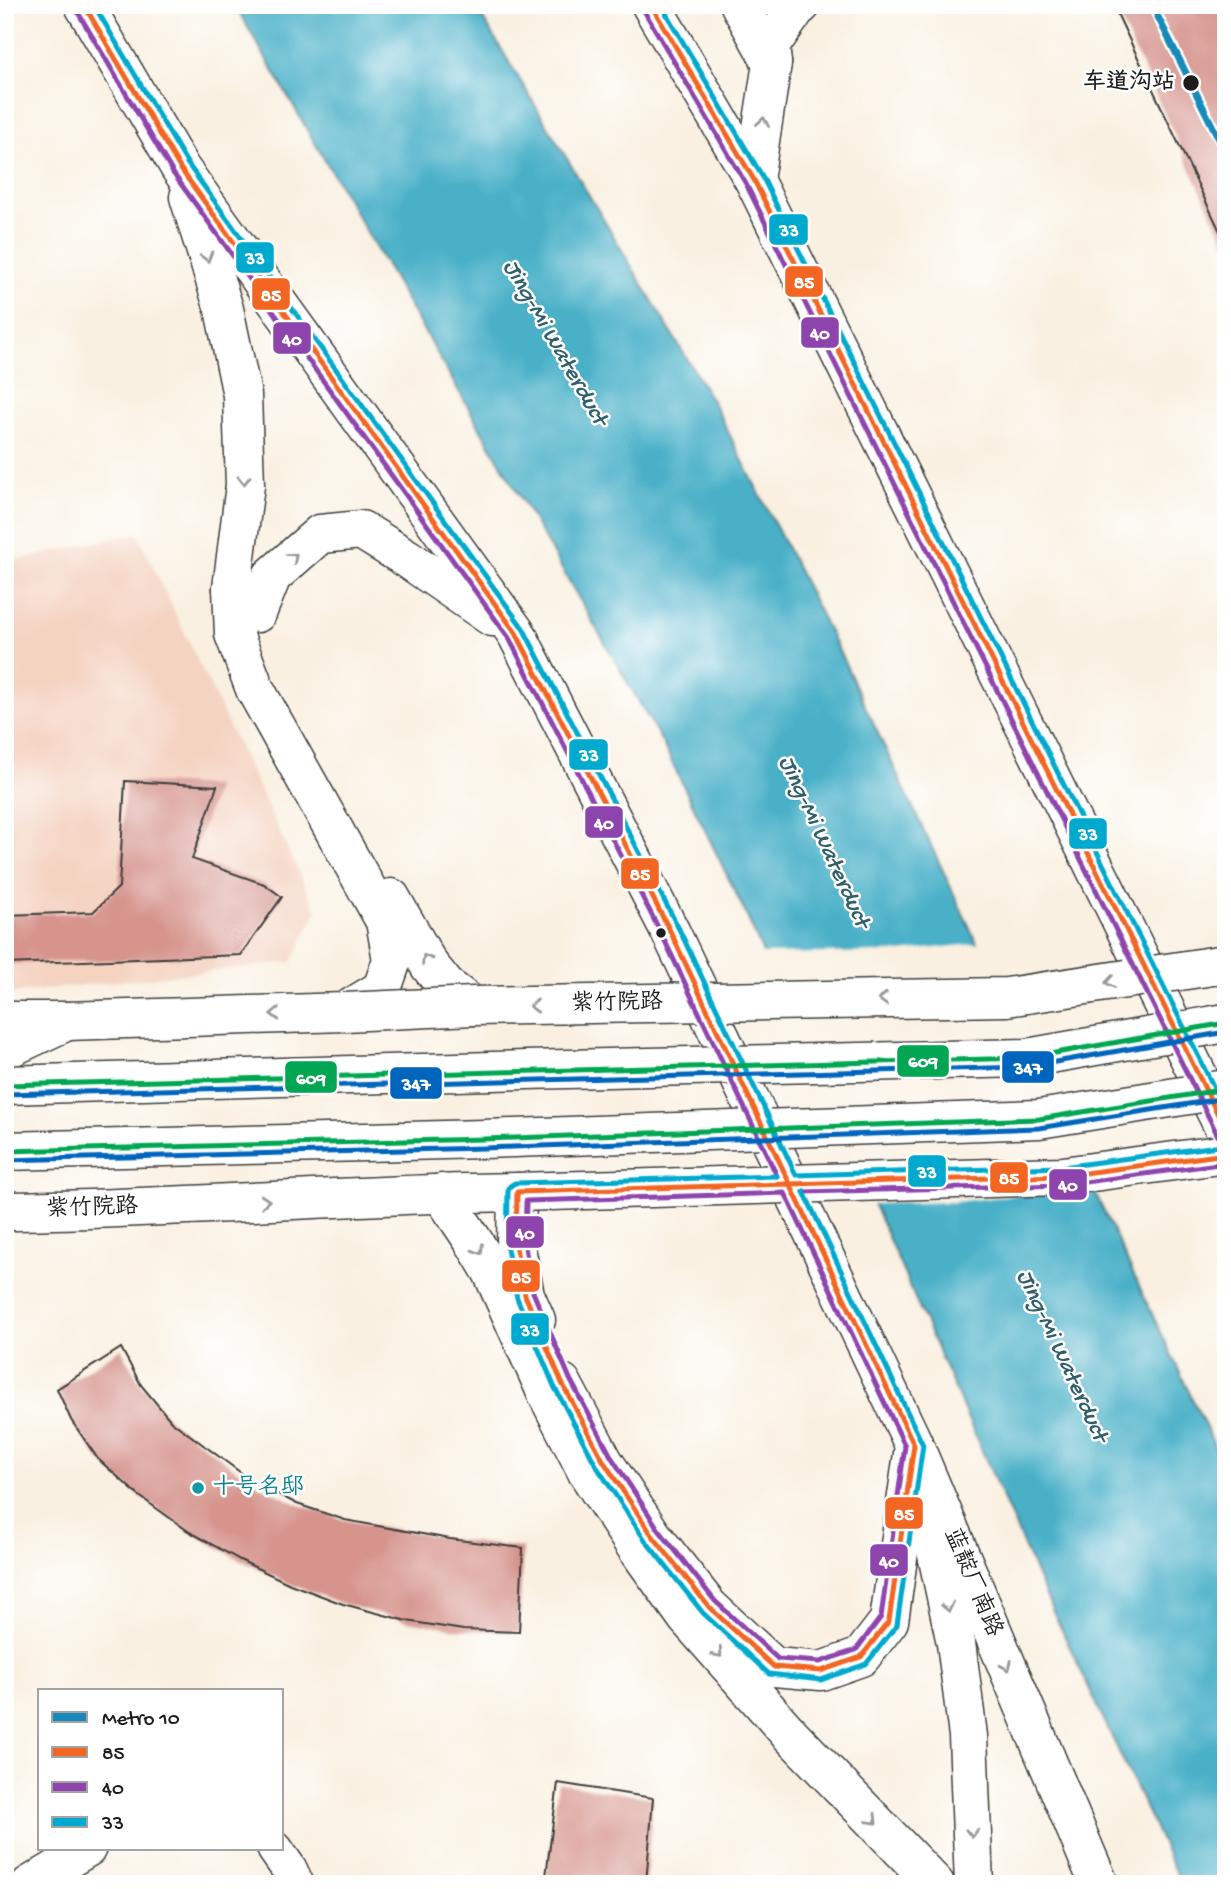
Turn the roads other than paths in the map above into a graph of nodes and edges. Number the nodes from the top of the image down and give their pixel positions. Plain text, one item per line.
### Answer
1 (84, 5) edge
2 (651, 5) edge
3 (740, 5) edge
4 (801, 5) edge
5 (772, 64) junction
6 (180, 168) junction
7 (754, 180) junction
8 (245, 601) junction
9 (516, 633) junction
10 (332, 808) junction
11 (1226, 964) edge
12 (473, 1006) junction
13 (344, 1012) junction
14 (5, 1021) edge
15 (67, 1021) junction
16 (1226, 1023) edge
17 (5, 1050) edge
18 (5, 1085) edge
19 (1226, 1088) edge
20 (1226, 1132) edge
21 (5, 1151) edge
22 (1226, 1154) edge
23 (517, 1192) junction
24 (440, 1193) junction
25 (5, 1211) edge
26 (554, 1388) junction
27 (914, 1445) junction
28 (86, 1850) edge
29 (276, 1850) edge
30 (29, 1884) edge
31 (296, 1884) edge
32 (935, 1884) edge
33 (974, 1884) edge
34 (1099, 1884) edge

1 - 6 main road
2 - 7 main road
3 - 5 main road
4 - 5 main road
7 -> 5 main road
6 -> 8 main road
6 - 9 main road, 蓝靛厂南路
7 - 20 main road
8 -> 9 main road
8 - 10 main road
9 - 27 main road, 蓝靛厂南路
12 -> 10 main road
10 - 13 main road
11 -> 12 main road, 紫竹院路, bridge
12 - 13 main road, 紫竹院路, bridge
13 -> 15 main road, 紫竹院路
14 - 15 main road, 紫竹院路
15 - 17 main road
16 - 18 main road, bridge
19 - 21 main road, bridge
22 - 23 main road, 紫竹院路, bridge
23 - 24 main road, 紫竹院路
23 - 26 main road
25 -> 24 main road, 紫竹院路
24 -> 26 main road
26 - 27 main road
26 -> 32 main road
27 -> 33 main road
27 -> 34 main road, 蓝靛厂南路
28 - 30 street
29 - 31 street

